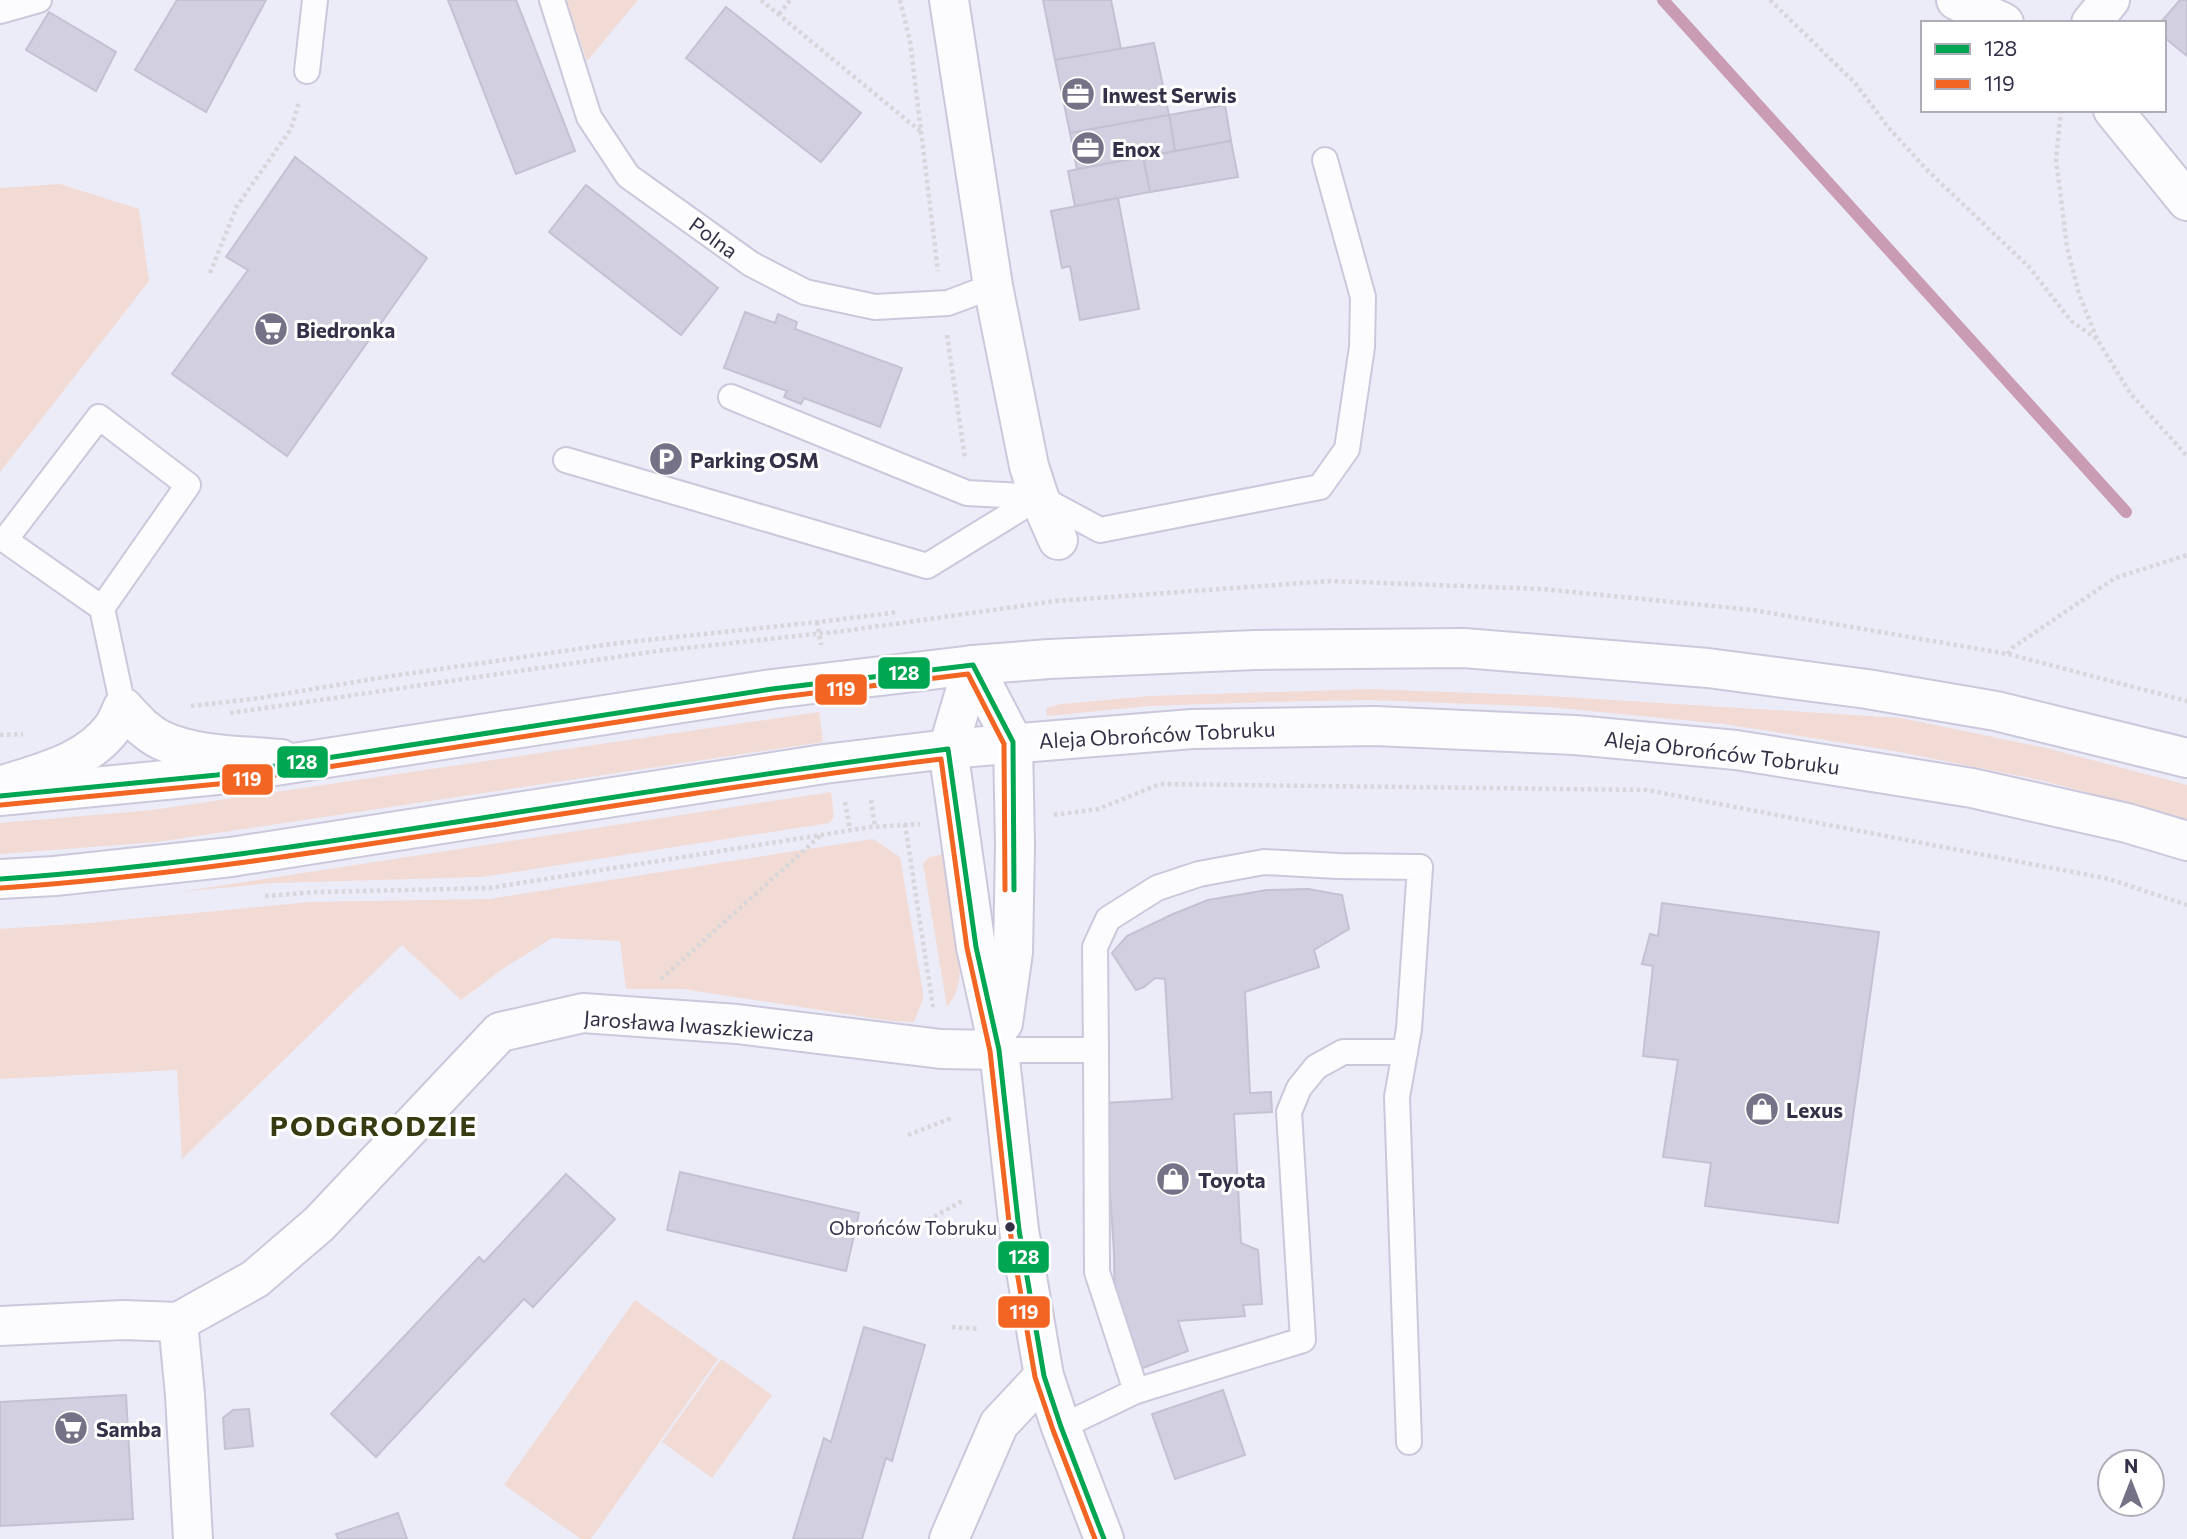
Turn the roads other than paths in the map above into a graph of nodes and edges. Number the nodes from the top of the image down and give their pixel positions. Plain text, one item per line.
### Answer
1 (39, 0) edge
2 (315, 0) edge
3 (552, 0) edge
4 (949, 0) edge
5 (1956, 0) edge
6 (2110, 0) edge
7 (0, 11) edge
8 (2000, 21) edge
9 (2093, 21) edge
10 (307, 71) road end
11 (2115, 112) edge
12 (1325, 160) dead end
13 (2187, 201) edge
14 (993, 286) junction
15 (731, 397) dead end
16 (566, 460) dead end
17 (1039, 497) junction
18 (1058, 540) dead end
19 (102, 608) junction
20 (973, 665) junction
21 (124, 707) junction
22 (1013, 742) junction
23 (947, 749) junction
24 (2187, 758) edge
25 (304, 762) junction
26 (0, 786) edge
27 (0, 796) edge
28 (2187, 841) edge
29 (0, 879) edge
30 (999, 1049) junction
31 (1096, 1050) junction
32 (1405, 1052) junction
33 (178, 1322) junction
34 (0, 1326) edge
35 (1044, 1376) junction
36 (1136, 1391) junction
37 (1061, 1427) junction
38 (1409, 1442) dead end
39 (193, 1539) edge
40 (949, 1539) edge
41 (1104, 1539) edge

1 - 7 lane
2 - 10 lane
3 - 14 lane, Polna
4 - 14 main road
5 - 8 main road
6 - 9 main road
11 - 13 main road
12 - 17 lane
14 - 17 main road
15 - 17 lane
16 - 17 lane
17 - 18 main road
19 - 19 lane
19 - 21 lane
20 - 22 main road
20 - 23 main road
20 - 24 main road
20 - 25 main road
21 - 25 main road
21 - 26 main road
22 - 23 main road, Aleja Obrońców Tobruku
22 - 28 main road, Aleja Obrońców Tobruku
22 - 30 main road
23 - 29 main road, Aleja Obrońców Tobruku
23 - 30 main road
25 - 27 main road
30 - 31 lane
30 - 33 main road, Jarosława Iwaszkiewicza
30 - 35 main road
31 - 32 lane
31 - 36 lane
32 - 36 lane
32 - 38 lane
33 - 34 main road
33 - 39 main road
35 - 37 main road
35 - 40 main road
36 - 37 lane
37 - 41 main road

